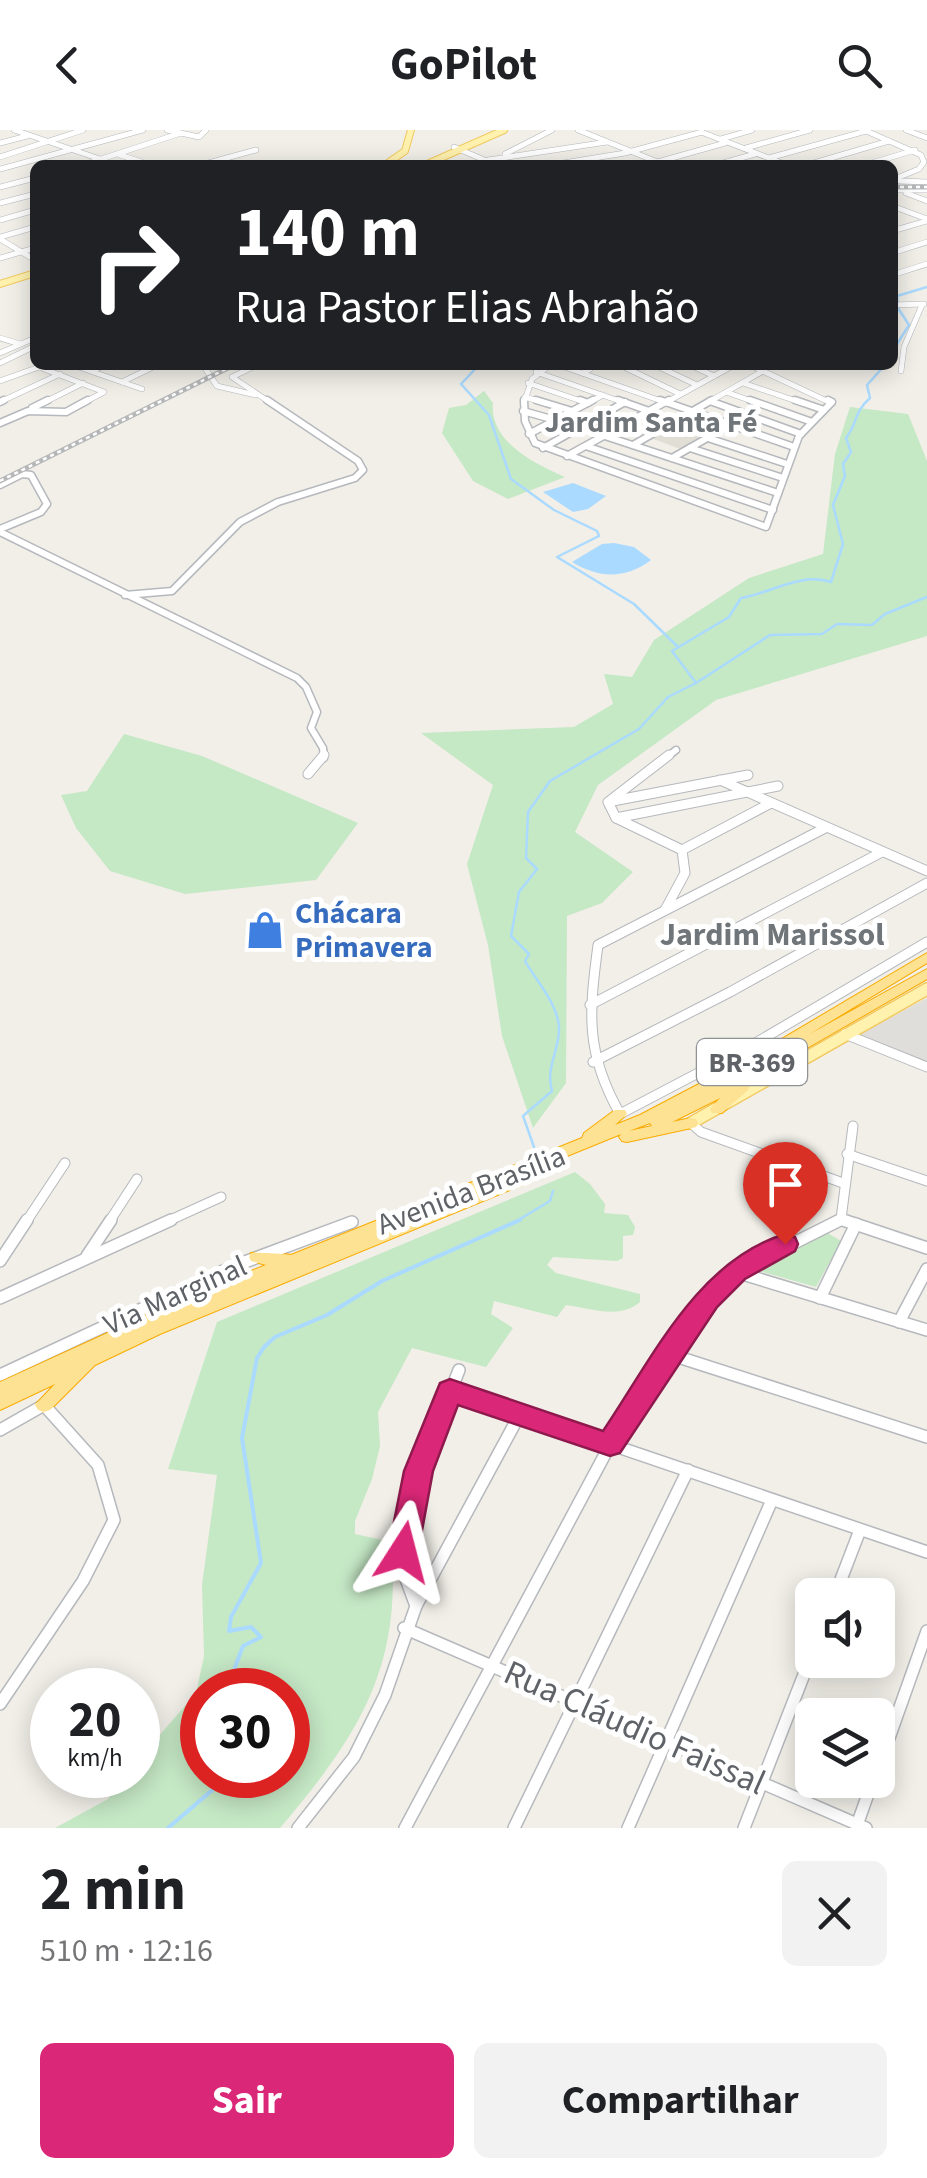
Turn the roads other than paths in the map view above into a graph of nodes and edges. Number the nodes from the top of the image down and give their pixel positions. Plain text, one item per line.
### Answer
1 (14, 130) edge
2 (82, 130) edge
3 (143, 130) edge
4 (168, 130) edge
5 (206, 130) edge
6 (411, 130) edge
7 (494, 130) edge
8 (504, 130) edge
9 (552, 130) edge
10 (578, 130) edge
11 (752, 130) edge
12 (810, 130) edge
13 (864, 130) edge
14 (906, 130) edge
15 (699, 131) edge
16 (181, 133) junction
17 (29, 135) junction
18 (927, 138) edge
19 (720, 139) junction
20 (892, 140) junction
21 (47, 141) junction
22 (0, 142) edge
23 (607, 142) junction
24 (728, 142) junction
25 (60, 146) junction
26 (458, 148) junction
27 (744, 148) junction
28 (256, 150) dead end
29 (76, 151) junction
30 (632, 151) junction
31 (921, 152) edge
32 (14, 153) junction
33 (758, 154) junction
34 (118, 155) junction
35 (0, 156) edge
36 (27, 158) junction
37 (770, 158) junction
38 (102, 160) joint
39 (133, 160) edge
40 (219, 160) edge
41 (392, 160) edge
42 (428, 160) edge
43 (435, 160) edge
44 (487, 160) junction
45 (581, 160) edge
46 (653, 160) edge
47 (665, 160) edge
48 (735, 160) edge
49 (775, 160) edge
50 (824, 160) edge
51 (886, 160) edge
52 (0, 167) edge
53 (0, 178) edge
54 (898, 178) edge
55 (30, 179) edge
56 (898, 181) edge
57 (927, 182) edge
58 (12, 184) junction
59 (0, 188) edge
60 (898, 190) edge
61 (927, 190) edge
62 (898, 191) edge
63 (30, 195) edge
64 (927, 201) edge
65 (0, 203) edge
66 (898, 209) edge
67 (30, 211) edge
68 (0, 220) edge
69 (927, 220) edge
70 (30, 229) edge
71 (898, 230) edge
72 (0, 238) edge
73 (927, 242) edge
74 (30, 250) edge
75 (898, 251) edge
76 (22, 252) junction
77 (30, 257) edge
78 (0, 258) edge
79 (927, 264) edge
80 (30, 273) edge
81 (898, 273) edge
82 (0, 282) edge
83 (898, 306) edge
84 (903, 306) joint
85 (925, 306) edge
86 (0, 338) edge
87 (30, 340) edge
88 (20, 344) junction
89 (30, 350) edge
90 (0, 353) edge
91 (0, 363) edge
92 (30, 368) edge
93 (45, 370) edge
94 (89, 370) edge
95 (147, 370) edge
96 (205, 370) edge
97 (247, 370) edge
98 (540, 370) edge
99 (586, 370) edge
100 (618, 370) edge
101 (633, 370) edge
102 (666, 370) edge
103 (701, 370) edge
104 (724, 370) edge
105 (92, 371) joint
106 (764, 371) joint
107 (901, 371) dead end
108 (536, 372) junction
109 (60, 374) junction
110 (714, 376) junction
111 (602, 380) junction
112 (0, 382) edge
113 (122, 382) junction
114 (84, 383) junction
115 (528, 383) junction
116 (742, 383) junction
117 (698, 385) junction
118 (142, 389) dead end
119 (726, 392) junction
120 (680, 394) junction
121 (258, 395) junction
122 (603, 395) junction
123 (525, 397) junction
124 (0, 402) edge
125 (625, 402) junction
126 (665, 402) junction
127 (710, 402) junction
128 (832, 402) joint
129 (588, 403) junction
130 (824, 410) junction
131 (28, 411) junction
132 (523, 411) junction
133 (572, 411) junction
134 (649, 411) junction
135 (692, 412) junction
136 (4, 418) edge
137 (555, 420) junction
138 (812, 422) junction
139 (730, 425) junction
140 (529, 434) junction
141 (801, 434) junction
142 (604, 436) junction
143 (708, 438) junction
144 (633, 445) junction
145 (586, 446) junction
146 (543, 448) junction
147 (689, 448) junction
148 (794, 448) junction
149 (567, 456) junction
150 (671, 458) junction
151 (787, 464) junction
152 (653, 468) junction
153 (782, 478) junction
154 (634, 480) junction
155 (0, 485) edge
156 (778, 493) junction
157 (773, 510) junction
158 (766, 527) joint
159 (0, 531) edge
160 (125, 594) junction
161 (676, 750) dead end
162 (308, 774) dead end
163 (748, 775) dead end
164 (720, 780) junction
165 (778, 786) dead end
166 (747, 792) junction
167 (608, 802) junction
168 (771, 803) junction
169 (616, 818) junction
170 (825, 828) junction
171 (682, 850) junction
172 (882, 852) junction
173 (927, 871) edge
174 (927, 883) edge
175 (679, 886) junction
176 (694, 896) junction
177 (664, 912) junction
178 (927, 942) edge
179 (927, 957) edge
180 (927, 973) edge
181 (927, 989) edge
182 (590, 1006) junction
183 (845, 1034) junction
184 (593, 1062) junction
185 (773, 1062) junction
186 (927, 1067) edge
187 (717, 1109) junction
188 (620, 1114) junction
189 (691, 1123) junction
190 (854, 1126) dead end
191 (627, 1137) junction
192 (568, 1153) junction
193 (847, 1154) junction
194 (65, 1163) dead end
195 (137, 1179) dead end
196 (927, 1181) edge
197 (843, 1183) junction
198 (221, 1197) dead end
199 (841, 1219) junction
200 (352, 1222) dead end
201 (856, 1224) junction
202 (325, 1248) junction
203 (927, 1248) edge
204 (257, 1257) junction
205 (85, 1259) junction
206 (0, 1261) edge
207 (234, 1266) junction
208 (927, 1269) edge
209 (736, 1272) junction
210 (0, 1298) edge
211 (199, 1298) junction
212 (820, 1298) junction
213 (899, 1322) junction
214 (927, 1330) edge
215 (672, 1355) junction
216 (96, 1356) junction
217 (459, 1370) dead end
218 (0, 1375) edge
219 (0, 1390) edge
220 (450, 1390) junction
221 (0, 1404) edge
222 (44, 1405) junction
223 (520, 1414) junction
224 (0, 1430) edge
225 (927, 1437) edge
226 (610, 1444) junction
227 (688, 1470) junction
228 (772, 1500) junction
229 (860, 1530) junction
230 (927, 1552) edge
231 (842, 1578) edge
232 (416, 1606) junction
233 (404, 1628) junction
234 (927, 1631) edge
235 (491, 1664) junction
236 (803, 1678) edge
237 (578, 1702) junction
238 (0, 1704) edge
239 (895, 1721) edge
240 (666, 1741) junction
241 (763, 1783) junction
242 (869, 1798) edge
243 (860, 1827) edge
244 (298, 1828) edge
245 (405, 1828) edge
246 (514, 1828) edge
247 (628, 1828) edge
248 (744, 1828) edge

1 - 17 street
2 - 21 street
3 - 29 street
4 - 16 street
5 - 16 street
6 - 41 main road
7 - 26 main road
8 - 26 main road
9 - 44 street
10 - 23 street
11 - 19 street
12 - 27 street
13 - 20 street
13 - 37 street
14 - 18 street
15 - 19 street
15 - 30 street
16 - 34 street
17 - 21 street
17 - 22 street
19 - 24 street
20 - 31 street
20 - 50 street
21 - 25 street
21 - 32 street
23 - 30 street
23 - 44 street
24 - 27 street
24 - 47 street
25 - 29 street
25 - 36 street
26 - 42 main road
26 - 43 main road
26 - 44 street
27 - 33 street
28 - 40 street
29 - 36 street
29 - 38 street
30 - 45 street
30 - 46 street
31 - 51 street
31 - 54 street
32 - 35 street
32 - 36 street
33 - 37 street
33 - 48 street
34 - 38 street
34 - 39 street
36 - 52 street
37 - 49 street
53 - 58 street
55 - 58 street
56 - 57 street
58 - 59 street
60 - 61 street
62 - 64 street
63 - 65 street
66 - 69 street
67 - 68 street
69 - 71 street
70 - 72 street
72 - 76 street
73 - 75 street
74 - 76 street
76 - 77 street
76 - 78 street
79 - 81 street
80 - 82 main road
83 - 84 street
84 - 85 street
85 - 107 street
86 - 88 street
87 - 88 street
88 - 90 street
89 - 91 street
92 - 112 street
93 - 109 street
94 - 105 street
95 - 113 street
96 - 121 street
97 - 121 street
98 - 108 street
99 - 111 street
100 - 111 street
101 - 120 street
102 - 117 street
103 - 110 street
104 - 110 street
105 - 113 street
106 - 116 street
106 - 128 street
108 - 115 street
108 - 122 street
109 - 114 street
109 - 124 street
110 - 117 street
111 - 126 street
113 - 118 street
114 - 131 street
114 - 131 street
115 - 123 street
115 - 129 street
116 - 119 street
116 - 130 street
117 - 120 street
119 - 127 street
119 - 138 street
120 - 126 street
121 - 160 street
122 - 125 street
122 - 129 street
123 - 132 street
123 - 133 street
125 - 134 street
125 - 146 street
126 - 134 street
126 - 135 street
127 - 135 street
127 - 141 street
128 - 130 street
129 - 133 street
130 - 138 street
131 - 136 street
132 - 137 street
132 - 140 street
133 - 137 street
134 - 142 street
135 - 139 street
135 - 144 street
137 - 140 street
138 - 141 street
139 - 143 street
139 - 148 street
140 - 146 street
141 - 148 street
142 - 144 street
142 - 145 street
143 - 147 street
143 - 151 street
144 - 150 street
145 - 149 street
145 - 152 street
146 - 149 street
147 - 150 street
147 - 153 street
148 - 151 street
149 - 154 street
150 - 152 street
150 - 156 street
151 - 153 street
152 - 154 street
152 - 157 street
153 - 156 street
154 - 158 street
155 - 159 street
156 - 157 street
157 - 158 street
159 - 160 street
160 - 162 street
161 - 167 street
163 - 164 street
164 - 166 street
164 - 167 street
165 - 166 street
166 - 168 street
166 - 169 street
167 - 169 street
168 - 170 street
168 - 171 street
169 - 171 street
170 - 172 street
170 - 176 street
171 - 175 street
172 - 173 street
172 - 182 street
174 - 184 street
175 - 176 street
175 - 177 street
176 - 177 street
177 - 182 street
178 - 188 street
179 - 192 highway, Avenida Brasília / BR-369
180 - 185 highway, Avenida Brasília / BR-369
181 - 183 main road
182 - 184 street
183 - 186 street
183 - 187 main road
184 - 188 street
185 - 187 highway
185 - 191 highway, Avenida Brasília / BR-369
187 - 189 main road
188 - 192 highway
189 - 191 highway
189 - 197 street
190 - 193 street
191 - 216 highway, Avenida Brasília / BR-369
192 - 202 highway, Avenida Brasília / BR-369
193 - 196 street
193 - 197 street
194 - 206 street
195 - 205 street
197 - 199 street
198 - 205 street
199 - 201 street
199 - 209 street
200 - 204 street, Via Marginal
201 - 203 street
201 - 212 street
202 - 204 highway
202 - 211 highway, Avenida Brasília / BR-369
204 - 207 street, Via Marginal
205 - 210 street
207 - 211 highway
207 - 218 street, Via Marginal
208 - 213 street
209 - 212 street
209 - 215 street
211 - 219 highway, Avenida Brasília / BR-369
212 - 213 street
213 - 214 street
215 - 225 street
215 - 226 street
216 - 221 highway, Avenida Brasília / BR-369
216 - 222 highway
217 - 220 street
220 - 223 street
220 - 232 street
222 - 224 street
222 - 238 street
223 - 226 street
223 - 232 street
226 - 227 street
226 - 235 street
227 - 228 street
227 - 237 street
228 - 229 street
228 - 240 street
229 - 230 street
229 - 231 street
232 - 233 street
233 - 235 street, Rua Cláudio Faissal
233 - 244 street
234 - 239 street
235 - 237 street, Rua Cláudio Faissal
235 - 245 street
236 - 241 street
237 - 240 street, Rua Cláudio Faissal
237 - 246 street
240 - 241 street, Rua Cláudio Faissal
240 - 247 street
241 - 243 street, Rua Cláudio Faissal
241 - 248 street
242 - 243 street

